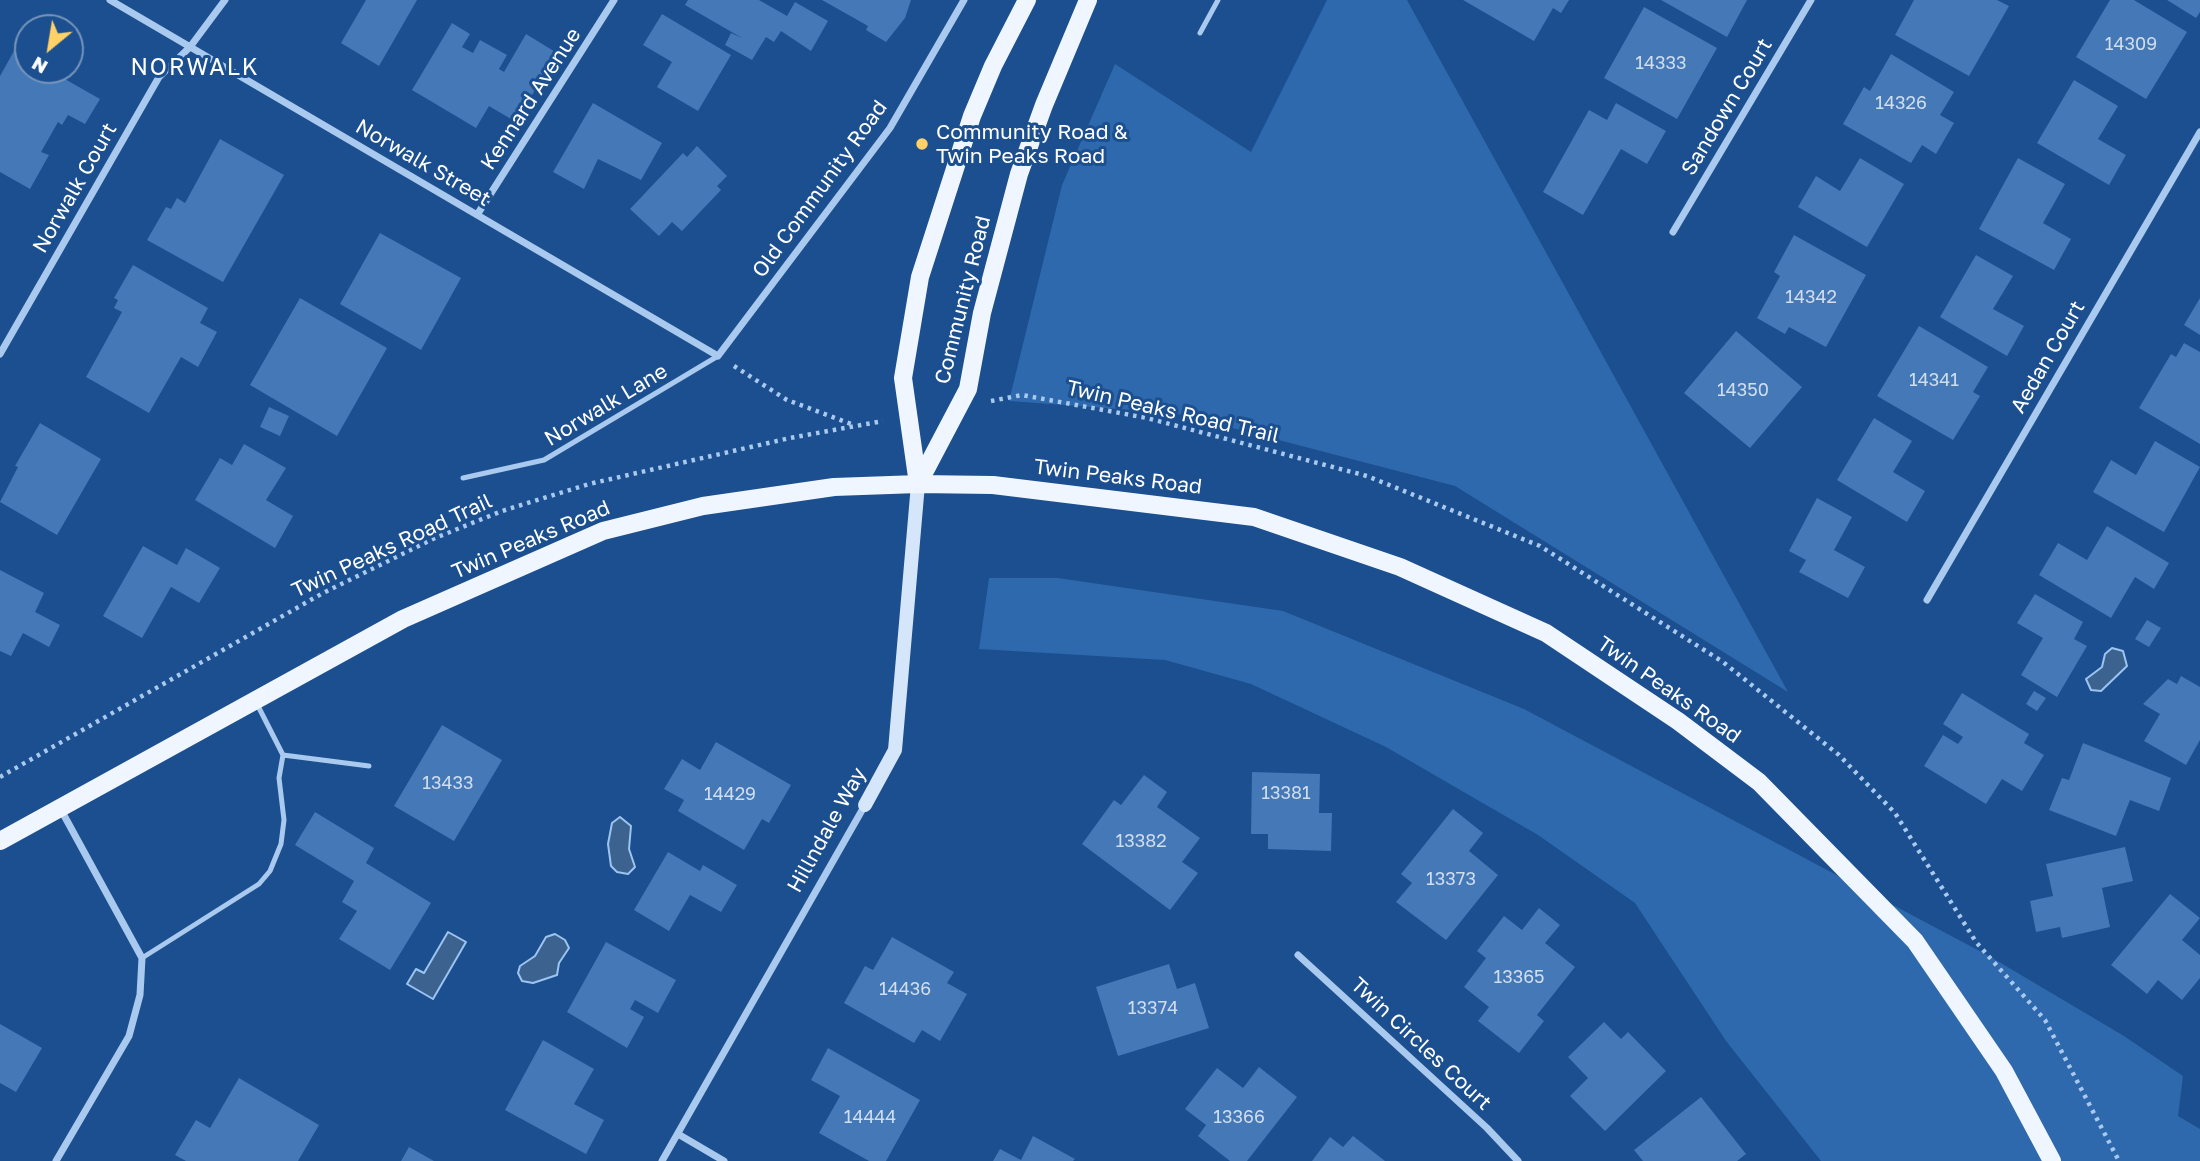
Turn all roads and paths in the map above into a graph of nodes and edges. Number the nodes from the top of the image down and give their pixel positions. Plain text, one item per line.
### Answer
1 (110, 0) edge
2 (225, 0) edge
3 (614, 0) edge
4 (964, 0) edge
5 (1027, 0) edge
6 (1088, 0) edge
7 (1218, 0) edge
8 (1811, 0) edge
9 (1200, 33) dead end
10 (190, 47) junction
11 (2200, 132) edge
12 (477, 215) junction
13 (1673, 232) dead end
14 (0, 354) edge
15 (718, 356) junction
16 (958, 407) junction
17 (909, 416) junction
18 (856, 426) junction
19 (463, 478) dead end
20 (918, 484) junction
21 (1927, 600) dead end
22 (255, 699) junction
23 (284, 755) junction
24 (369, 766) dead end
25 (0, 777) edge
26 (865, 805) joint
27 (60, 807) junction
28 (0, 841) edge
29 (1298, 955) dead end
30 (142, 958) junction
31 (678, 1134) junction
32 (56, 1161) edge
33 (662, 1161) edge
34 (724, 1161) edge
35 (1518, 1161) edge
36 (2052, 1161) edge
37 (2119, 1161) edge

1 - 10 street, Norwalk Street
2 - 10 street, Norwalk Court
3 - 12 street, Kennard Avenue
4 - 15 street, Old Community Road
5 - 17 main road, Community Road
6 - 16 main road, Community Road
7 - 9 lane
8 - 13 street, Sandown Court
10 - 12 street, Norwalk Street
10 - 14 street, Norwalk Court
11 - 21 street, Aedan Court
12 - 15 street, Norwalk Street
15 - 18 path
15 - 19 lane, Norwalk Lane
16 - 20 main road, Community Road
16 - 37 path, Twin Peaks Road Trail
17 - 18 path, Twin Peaks Road Trail
17 - 20 main road, Community Road
18 - 25 path, Twin Peaks Road Trail
20 - 22 main road, Twin Peaks Road
20 - 26 street, Hillndale Way
20 - 36 main road, Twin Peaks Road
22 - 23 lane
22 - 27 main road, Twin Peaks Road
23 - 24 lane
23 - 30 lane
26 - 31 street, Hillndale Way
27 - 28 main road, Twin Peaks Road
27 - 30 street
29 - 35 street, Twin Circles Court
30 - 32 street
31 - 33 street, Hillndale Way
31 - 34 street

